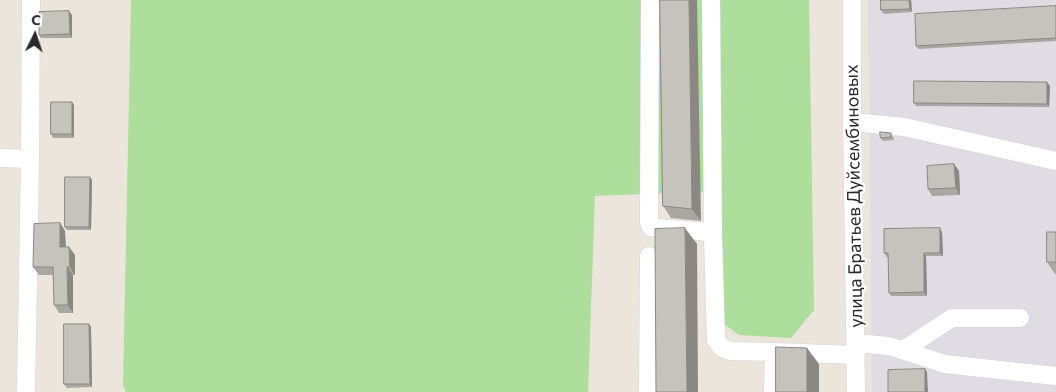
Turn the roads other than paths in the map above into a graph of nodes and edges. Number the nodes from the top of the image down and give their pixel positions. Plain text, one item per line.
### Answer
1 (31, 0) edge
2 (650, 0) edge
3 (710, 0) edge
4 (852, 0) edge
5 (852, 122) junction
6 (0, 158) edge
7 (30, 159) junction
8 (1056, 161) edge
9 (713, 236) junction
10 (649, 256) dead end
11 (1020, 318) dead end
12 (856, 349) junction
13 (903, 350) junction
14 (774, 352) junction
15 (1054, 376) dead end
16 (26, 392) edge
17 (648, 392) edge
18 (773, 392) edge
19 (856, 392) edge

1 - 7 street
2 - 9 street
3 - 9 street
4 - 5 street, улица Братьев Дуйсембиновых
5 - 8 street
5 - 12 street, улица Братьев Дуйсембиновых
6 - 7 street
7 - 16 street
9 - 14 street
10 - 17 street
11 - 13 street
12 - 13 street
12 - 14 street
12 - 19 street, улица Братьев Дуйсембиновых
13 - 15 street
14 - 18 street

